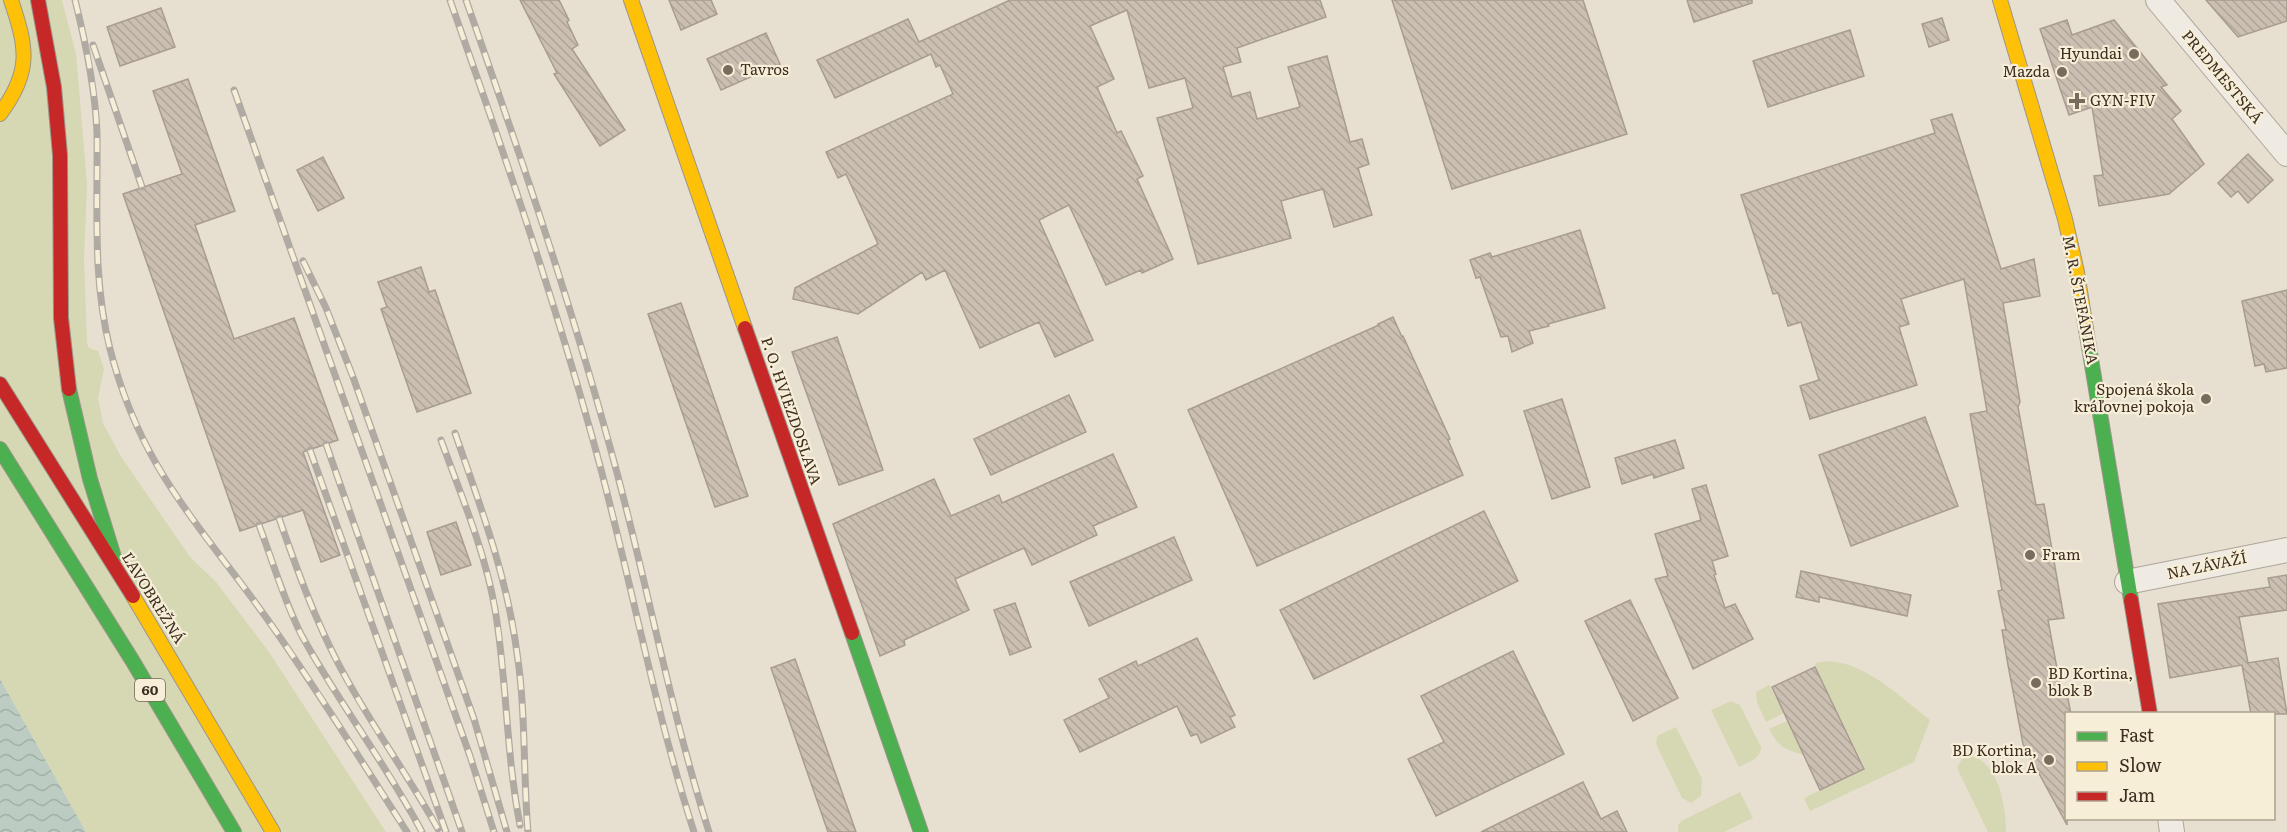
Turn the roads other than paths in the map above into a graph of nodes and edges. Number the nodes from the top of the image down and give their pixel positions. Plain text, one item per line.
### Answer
1 (11, 0) edge
2 (38, 0) edge
3 (631, 0) edge
4 (2000, 0) edge
5 (2158, 0) edge
6 (0, 114) edge
7 (2287, 154) edge
8 (0, 384) edge
9 (0, 449) edge
10 (2287, 550) edge
11 (118, 573) junction
12 (2127, 582) junction
13 (2150, 712) edge
14 (234, 832) edge
15 (273, 832) edge
16 (921, 832) edge

1 - 6 main road
2 - 11 main road
3 - 16 main road, P. O. HVIEZDOSLAVA
4 - 12 main road, M. R. ŠTEFÁNIKA
5 - 7 street, PREDMESTSKÁ
8 - 11 main road, ĽAVOBREŽNÁ / 60
9 - 14 main road, 60
10 - 12 street, NA ZÁVAŽÍ
11 - 15 main road, ĽAVOBREŽNÁ / 60
12 - 13 main road, M. R. ŠTEFÁNIKA

